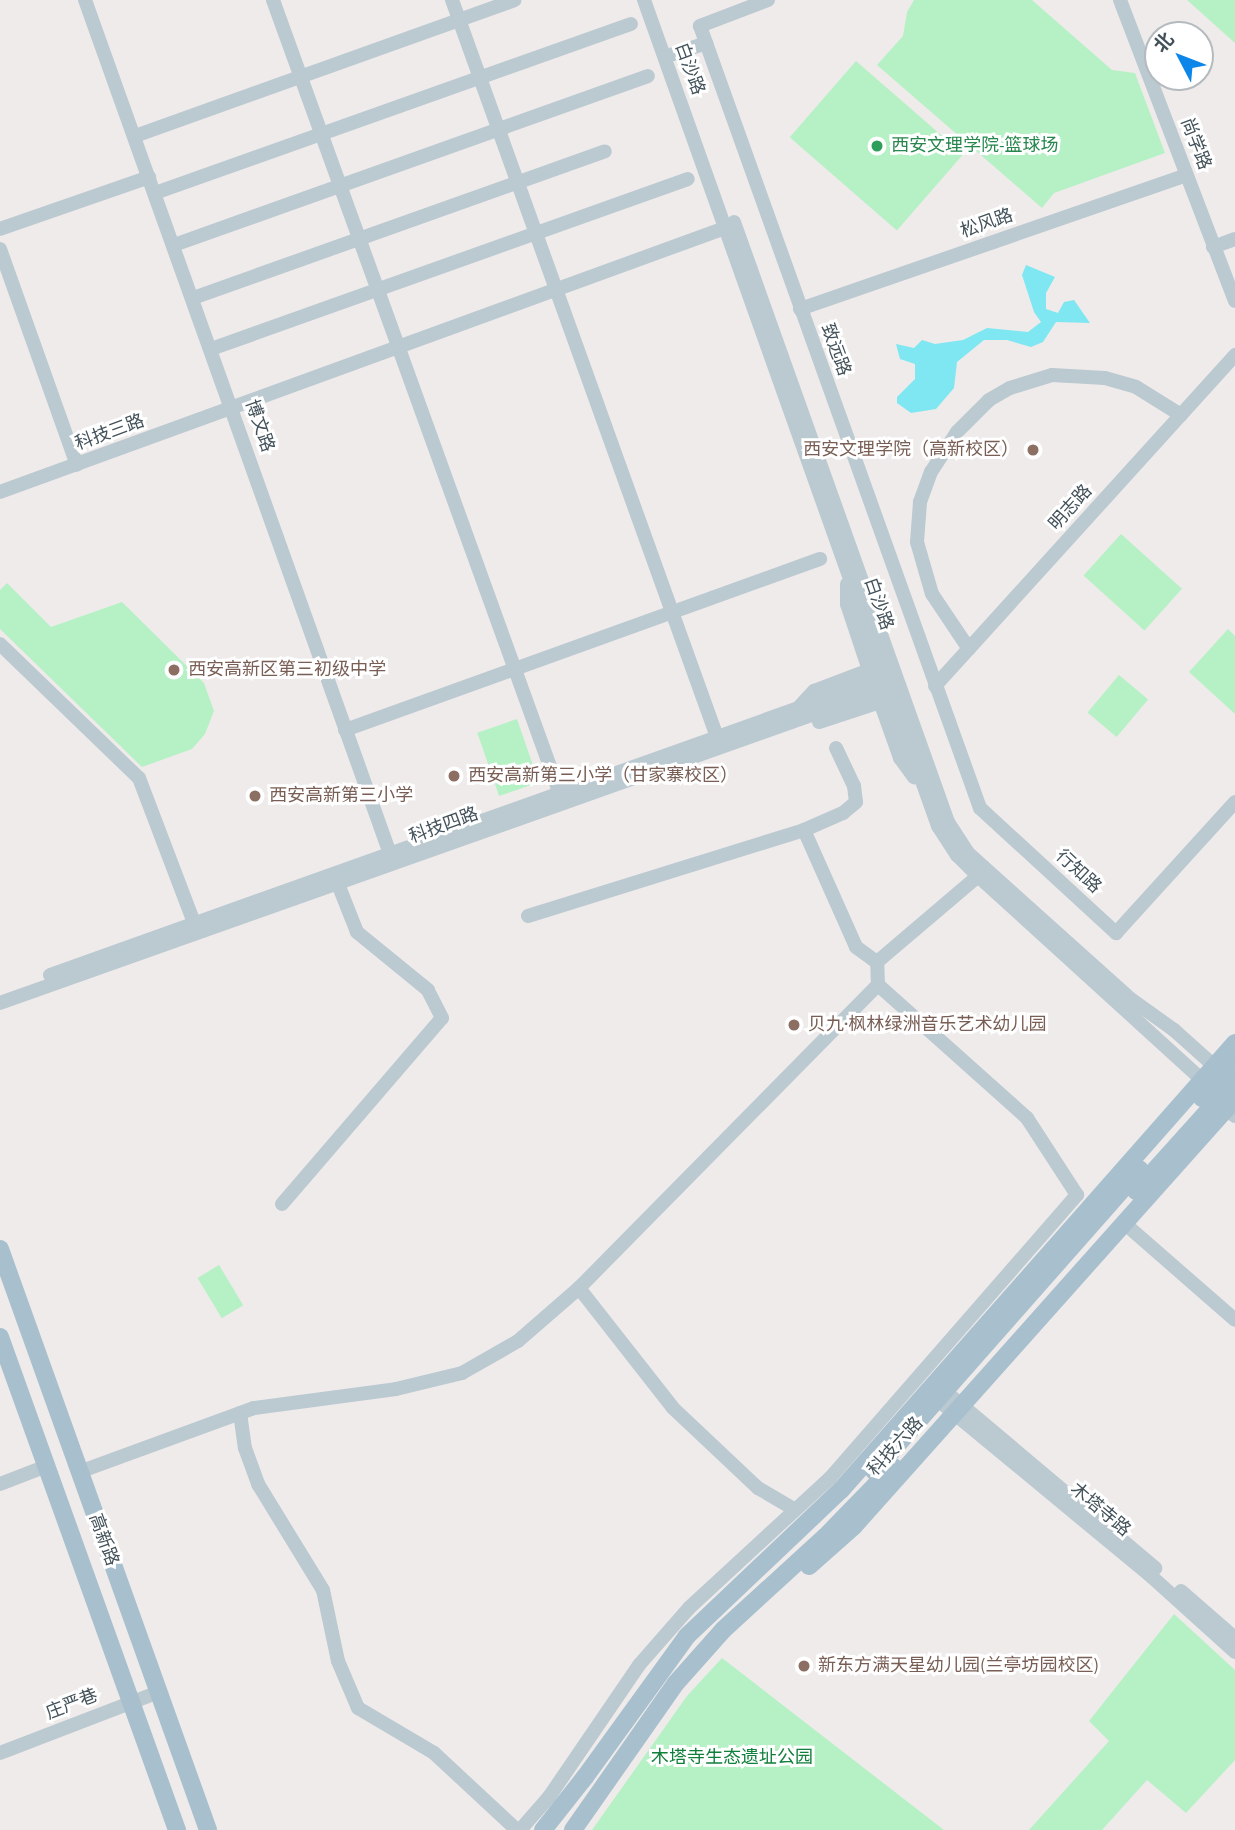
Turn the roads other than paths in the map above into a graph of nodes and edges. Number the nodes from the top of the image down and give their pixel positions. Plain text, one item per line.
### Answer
1 (85, 0) edge
2 (273, 0) edge
3 (452, 0) edge
4 (514, 0) edge
5 (644, 0) edge
6 (654, 0) edge
7 (768, 0) edge
8 (1120, 0) edge
9 (459, 20) junction
10 (631, 24) dead end
11 (706, 43) junction
12 (673, 54) junction
13 (648, 76) dead end
14 (479, 77) junction
15 (300, 78) junction
16 (498, 128) junction
17 (321, 132) junction
18 (135, 136) junction
19 (605, 151) dead end
20 (1186, 175) junction
21 (149, 177) junction
22 (688, 179) dead end
23 (517, 182) junction
24 (340, 185) junction
25 (155, 193) junction
26 (730, 226) junction
27 (0, 229) edge
28 (536, 234) junction
29 (359, 239) junction
30 (1235, 239) edge
31 (174, 245) junction
32 (1213, 247) junction
33 (0, 249) edge
34 (377, 290) junction
35 (556, 290) junction
36 (193, 298) junction
37 (1235, 301) edge
38 (800, 309) junction
39 (397, 347) junction
40 (211, 349) junction
41 (1235, 355) edge
42 (232, 409) junction
43 (1181, 415) junction
44 (77, 465) junction
45 (0, 492) edge
46 (820, 559) dead end
47 (672, 614) junction
48 (0, 644) edge
49 (969, 649) junction
50 (515, 668) junction
51 (883, 684) junction
52 (935, 686) junction
53 (345, 730) junction
54 (717, 737) junction
55 (836, 748) dead end
56 (560, 794) junction
57 (1235, 802) edge
58 (804, 830) junction
59 (392, 859) junction
60 (978, 876) junction
61 (338, 884) junction
62 (528, 916) dead end
63 (195, 927) junction
64 (877, 962) junction
65 (878, 985) junction
66 (0, 993) edge
67 (0, 1003) edge
68 (1235, 1043) edge
69 (1225, 1090) edge
70 (282, 1205) dead end
71 (1124, 1223) junction
72 (0, 1249) edge
73 (579, 1288) junction
74 (1235, 1320) edge
75 (0, 1336) edge
76 (950, 1403) junction
77 (240, 1413) junction
78 (47, 1466) junction
79 (79, 1472) junction
80 (0, 1483) edge
81 (794, 1509) junction
82 (1235, 1638) edge
83 (1235, 1652) edge
84 (159, 1692) junction
85 (131, 1702) junction
86 (0, 1753) edge
87 (177, 1830) edge
88 (208, 1830) edge
89 (519, 1830) edge
90 (543, 1830) edge
91 (558, 1830) edge
92 (573, 1830) edge
93 (587, 1830) edge

1 - 18 street, 博文路
2 - 15 street
3 - 9 street
4 - 9 street
5 - 26 street, 白沙路
6 - 12 street, 白沙路
7 - 11 street, 致远路
8 - 20 street, 尚学路
9 - 14 street
9 - 15 street
10 - 14 street
11 - 12 street
11 - 38 street, 致远路
12 - 26 street, 白沙路
13 - 16 street
14 - 16 street
14 - 17 street
15 - 17 street
15 - 18 street
16 - 23 street
16 - 24 street
17 - 24 street
17 - 25 street
18 - 21 street, 博文路
19 - 23 street
20 - 32 street, 尚学路
20 - 38 street, 松风路
21 - 25 street, 博文路
21 - 27 street
22 - 28 street
23 - 28 street
23 - 29 street
24 - 29 street
24 - 31 street
25 - 31 street, 博文路
26 - 35 street, 科技三路
26 - 51 street, 白沙路
26 - 51 street, 白沙路
28 - 34 street
28 - 35 street
29 - 34 street
29 - 36 street
30 - 32 street
31 - 36 street, 博文路
32 - 37 street, 尚学路
33 - 44 street
34 - 39 street
34 - 40 street
35 - 39 street, 科技三路
35 - 47 street
36 - 40 street, 博文路
38 - 52 street, 致远路
39 - 42 street, 科技三路
39 - 50 street
40 - 42 street, 博文路
41 - 43 street, 明志路
42 - 44 street, 科技三路
42 - 53 street, 博文路
43 - 49 street, 明志路
43 - 49 street
44 - 45 street, 科技三路
46 - 47 street
47 - 50 street
47 - 54 street
48 - 63 street
49 - 52 street, 明志路
50 - 53 street
50 - 56 street
51 - 54 street, 科技四路
51 - 59 street, 科技四路
51 - 60 street, 白沙路
51 - 69 street, 白沙路
52 - 57 street, 行知路
53 - 59 street, 博文路
54 - 56 street, 科技四路
55 - 58 street
56 - 59 street, 科技四路
58 - 62 street
58 - 64 street
59 - 61 street, 科技四路
59 - 63 street, 科技四路
60 - 64 street
60 - 69 street, 白沙路
61 - 63 street, 科技四路
61 - 70 street
63 - 66 street, 科技四路
63 - 67 street, 科技四路
64 - 65 street
65 - 73 street
65 - 81 street
68 - 69 main road
69 - 71 main road
69 - 76 main road, 科技六路
69 - 90 main road
71 - 74 street
71 - 76 main road
72 - 79 main road, 高新路
73 - 77 street
73 - 81 street
75 - 78 main road, 高新路
76 - 82 street, 木塔寺路
76 - 83 street, 木塔寺路
76 - 91 main road, 科技六路
76 - 92 main road, 科技六路
76 - 93 main road
77 - 79 street
77 - 89 street
78 - 80 street
78 - 85 main road, 高新路
79 - 84 main road, 高新路
81 - 89 street
84 - 85 street, 庄严巷
84 - 88 main road, 高新路
85 - 86 street, 庄严巷
85 - 87 main road, 高新路

